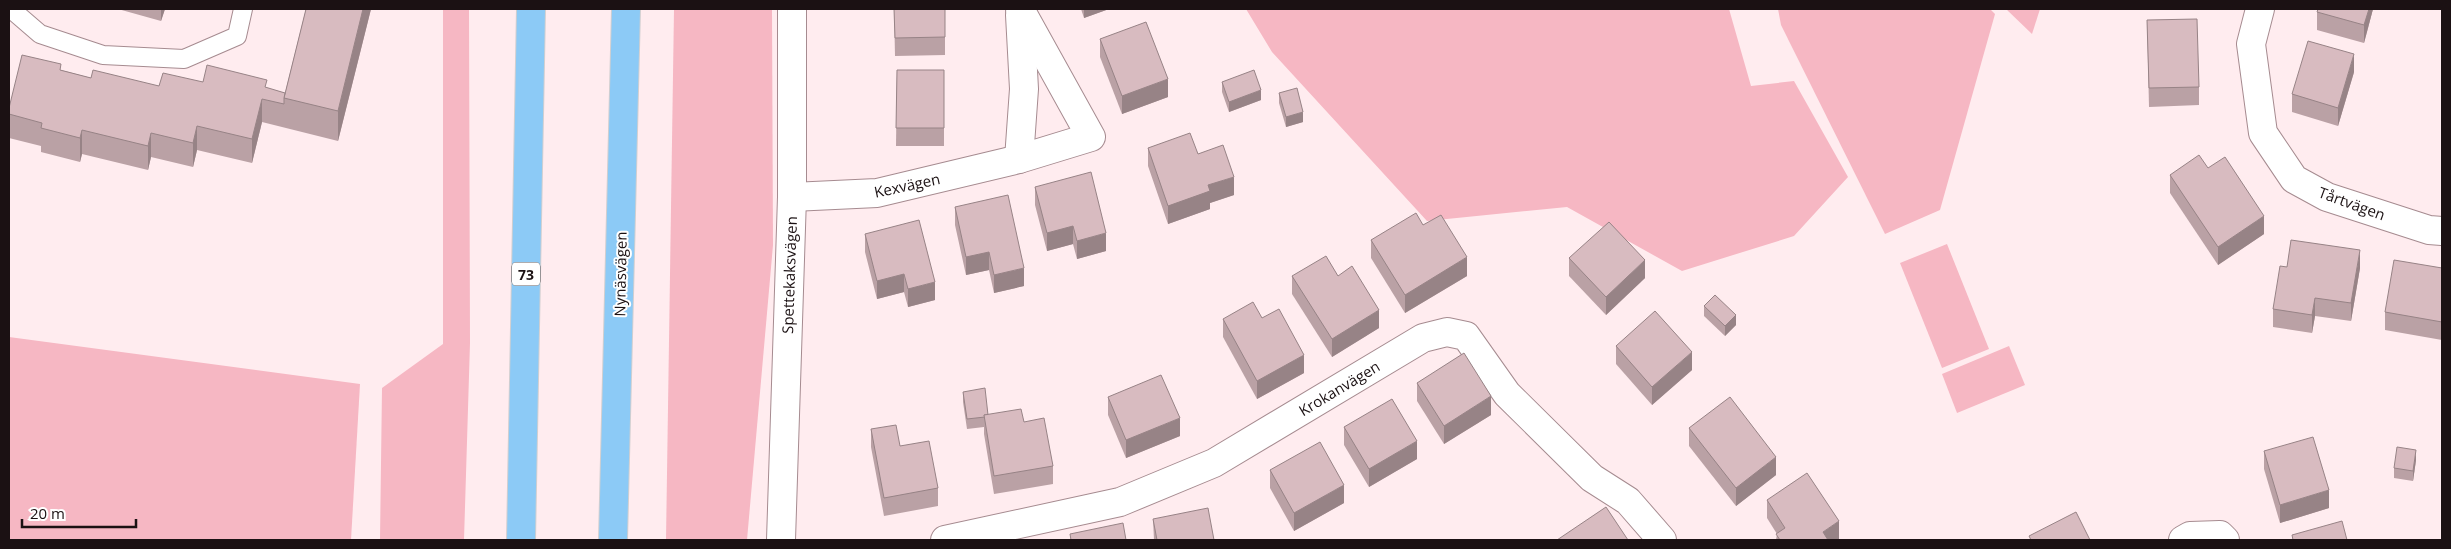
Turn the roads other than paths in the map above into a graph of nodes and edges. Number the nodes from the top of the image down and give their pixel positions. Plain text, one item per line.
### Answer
1 (11, 9) edge
2 (243, 9) edge
3 (531, 9) edge
4 (626, 9) edge
5 (792, 9) edge
6 (1020, 9) edge
7 (2260, 9) edge
8 (1020, 159) junction
9 (792, 197) junction
10 (2442, 231) edge
11 (614, 537) edge
12 (521, 540) edge
13 (781, 540) edge
14 (945, 540) edge
15 (1662, 540) edge
16 (2183, 540) edge
17 (2225, 540) edge

1 - 2 lane
3 - 12 highway, 73
4 - 11 highway, Nynäsvägen
5 - 9 street, Spettekaksvägen
6 - 8 street, Kexvägen
6 - 8 street, Kexvägen
7 - 10 street, Tårtvägen
8 - 9 street, Kexvägen
9 - 13 street, Spettekaksvägen
14 - 15 street, Krokanvägen
16 - 17 street

